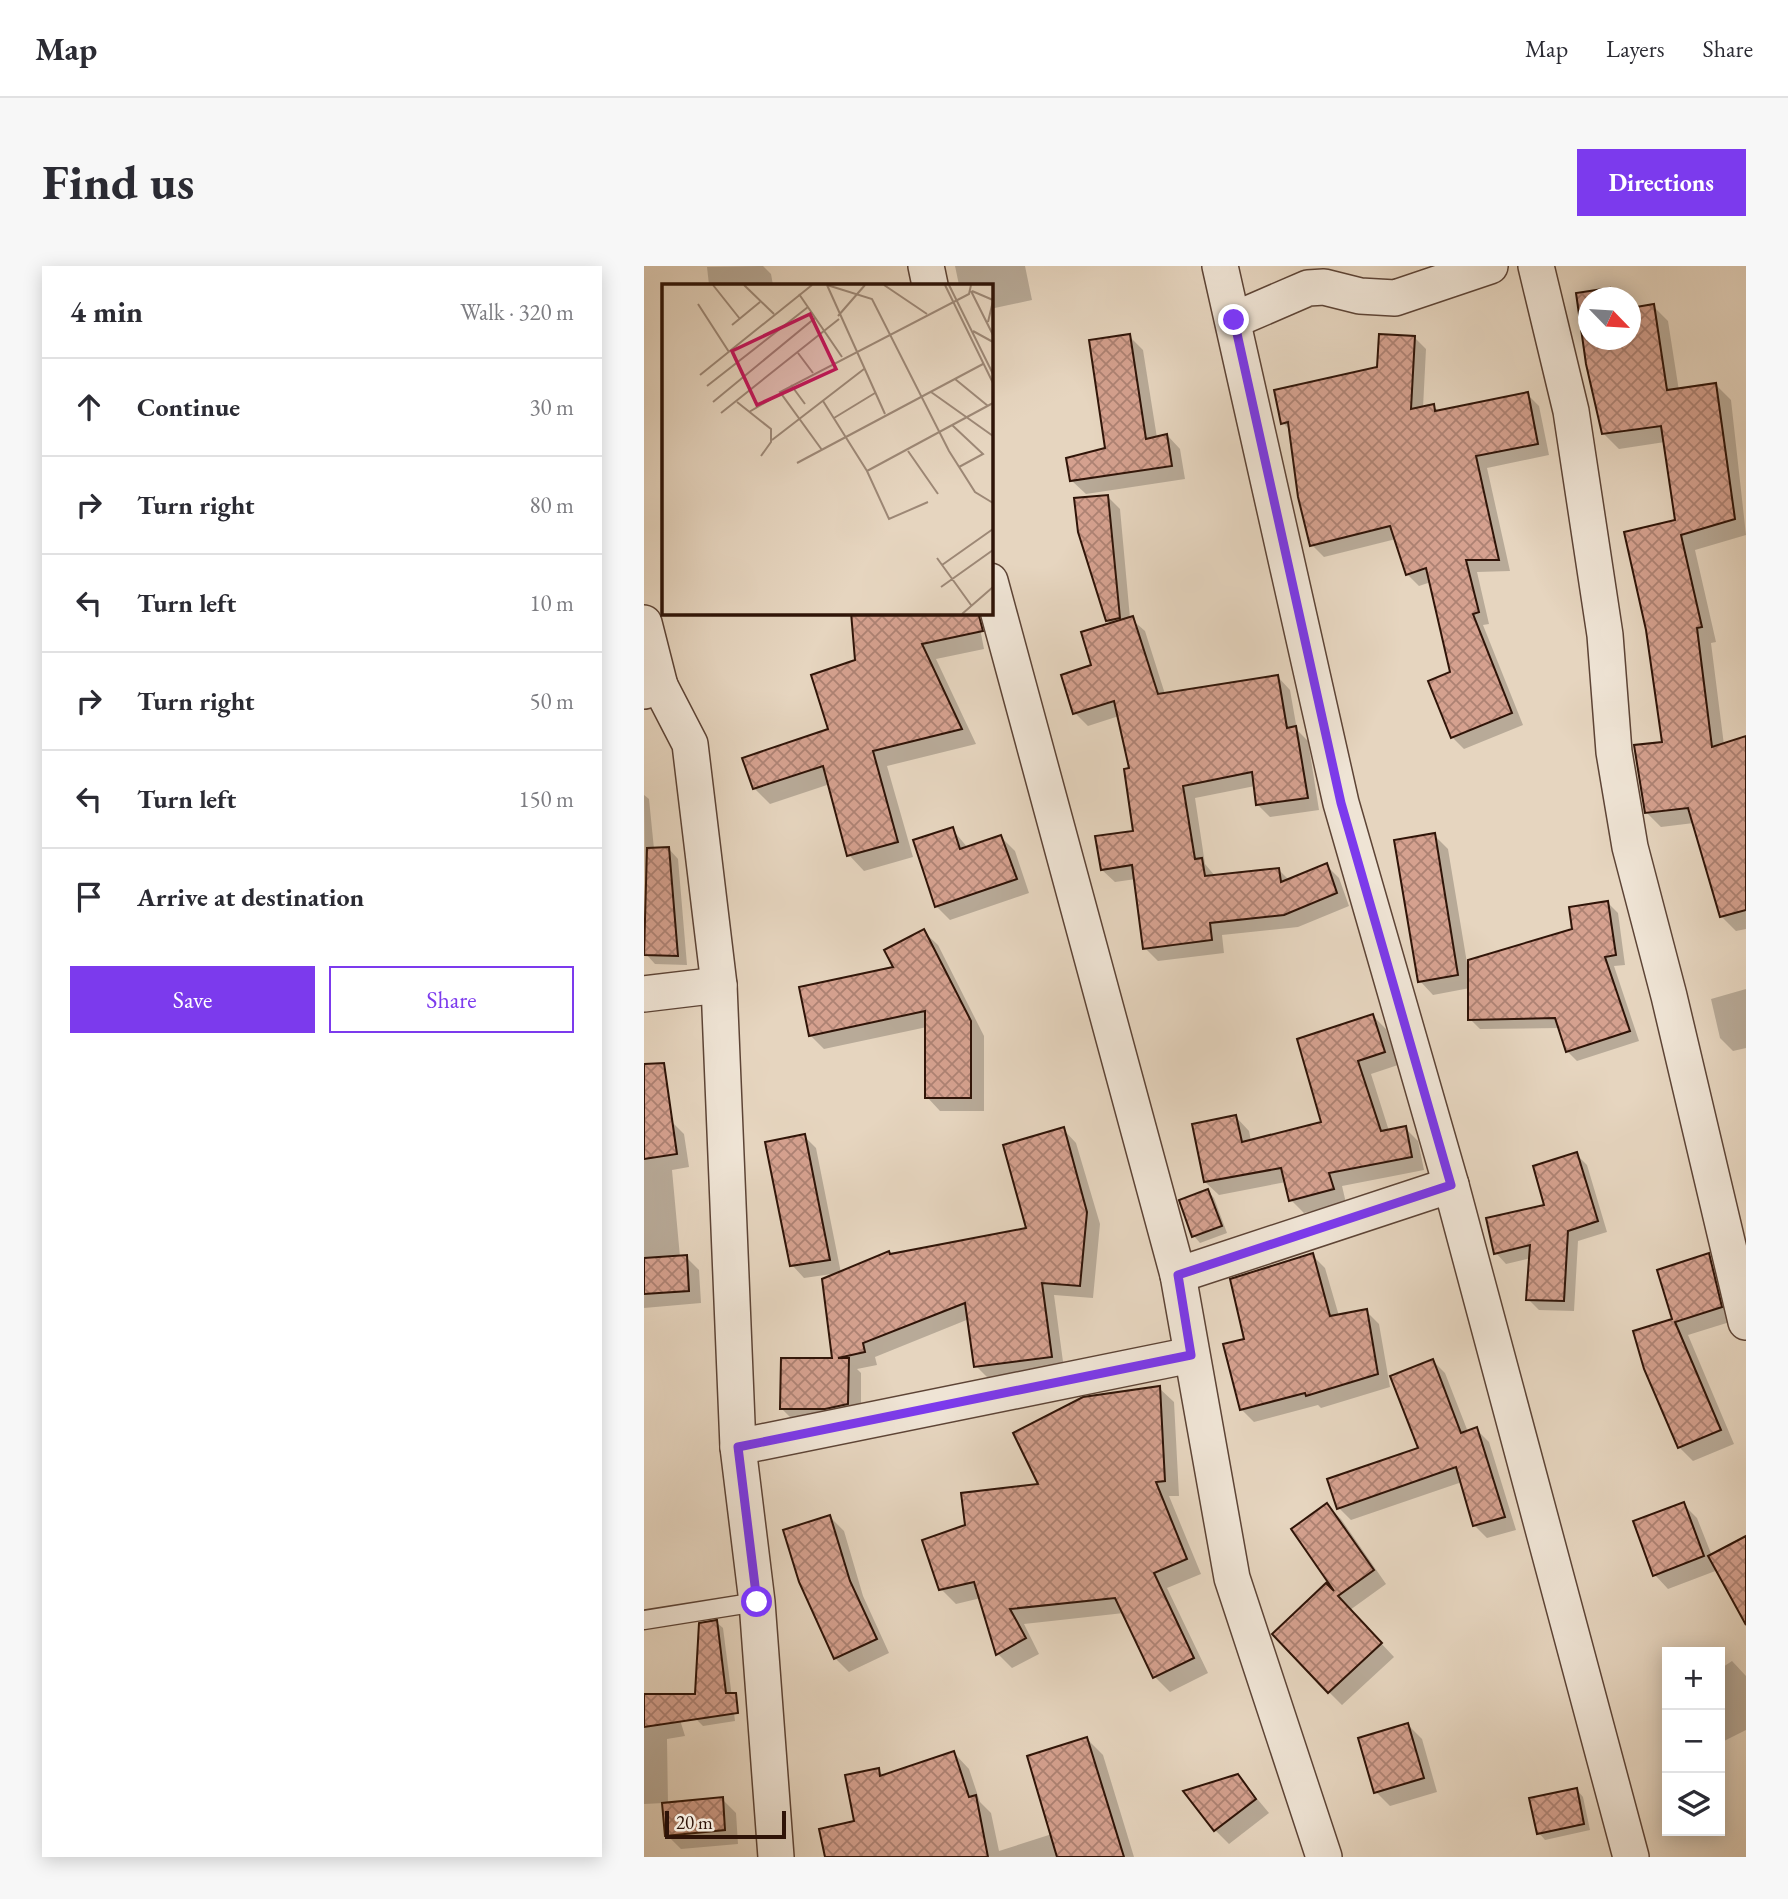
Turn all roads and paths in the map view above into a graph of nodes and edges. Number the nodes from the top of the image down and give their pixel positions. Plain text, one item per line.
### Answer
1 (926, 266) edge
2 (1220, 266) edge
3 (1490, 266) edge
4 (1536, 266) edge
5 (930, 284) edge
6 (1234, 320) junction
7 (992, 588) edge
8 (644, 623) edge
9 (652, 688) edge
10 (719, 985) junction
11 (644, 994) edge
12 (1451, 1185) junction
13 (1178, 1275) junction
14 (1746, 1322) edge
15 (1191, 1355) junction
16 (738, 1447) junction
17 (757, 1602) junction
18 (644, 1620) edge
19 (776, 1857) edge
20 (1324, 1857) edge
21 (1630, 1857) edge

1 - 5 street
2 - 6 street
3 - 6 street
4 - 14 street
6 - 12 street
7 - 13 street
8 - 9 street
9 - 10 street
10 - 11 street
10 - 16 street
12 - 13 street
12 - 21 street
13 - 15 street
15 - 16 street
15 - 20 street
16 - 17 street
17 - 18 lane
17 - 19 street

